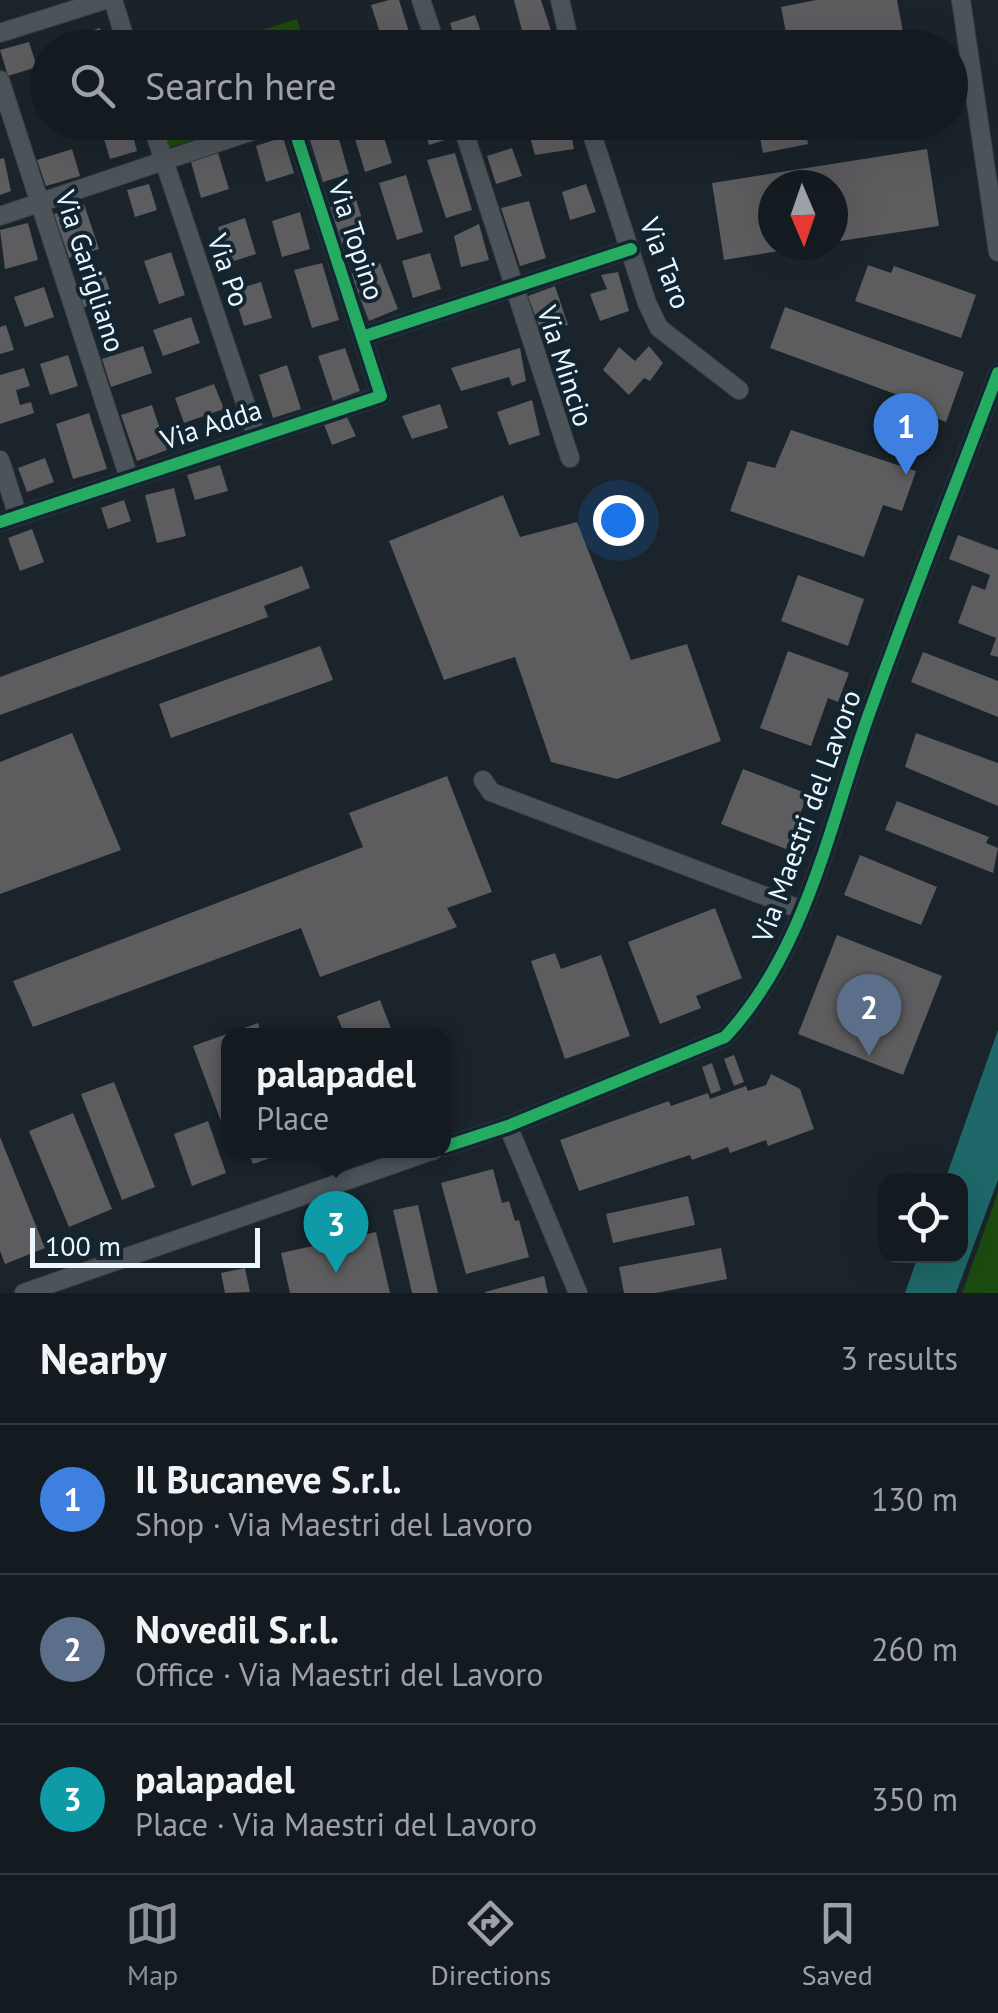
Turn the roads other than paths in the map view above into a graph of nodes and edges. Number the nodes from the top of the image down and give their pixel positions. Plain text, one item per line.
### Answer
1 (105, 0) edge
2 (113, 0) edge
3 (421, 0) edge
4 (560, 0) edge
5 (961, 0) edge
6 (122, 30) edge
7 (430, 30) edge
8 (563, 30) edge
9 (965, 30) edge
10 (0, 34) edge
11 (968, 48) edge
12 (0, 80) edge
13 (157, 140) edge
14 (226, 140) edge
15 (298, 140) edge
16 (467, 140) edge
17 (594, 140) edge
18 (164, 161) junction
19 (40, 202) junction
20 (0, 216) edge
21 (631, 249) junction
22 (998, 252) edge
23 (514, 289) junction
24 (362, 337) junction
25 (998, 374) edge
26 (739, 390) dead end
27 (256, 436) junction
28 (570, 458) dead end
29 (0, 460) edge
30 (128, 478) junction
31 (9, 519) edge
32 (483, 780) dead end
33 (802, 910) junction
34 (508, 1126) junction
35 (451, 1145) edge
36 (411, 1158) edge
37 (24, 1293) edge
38 (578, 1293) edge

1 - 10 street
2 - 6 street
3 - 7 street
4 - 8 street
5 - 9 street
11 - 22 street
12 - 19 street, Via Garigliano
13 - 18 street, Via Po
14 - 18 street
15 - 24 street, Via Topino
16 - 23 street, Via Mincio
17 - 21 street, Via Taro
18 - 19 street
18 - 27 street, Via Po
19 - 20 street
19 - 30 street, Via Garigliano
21 - 23 street, Via Mincio
21 - 26 street, Via Taro
23 - 24 street, Via Topino
23 - 28 street, Via Mincio
24 - 27 street, Via Adda
25 - 33 street, Via Maestri del Lavoro
27 - 30 street, Via Adda
29 - 31 street
30 - 31 street, Via Adda
32 - 33 street, Via Maestri del Lavoro
33 - 34 street, Via Maestri del Lavoro
34 - 35 street, Via Maestri del Lavoro
34 - 38 street
36 - 37 street

